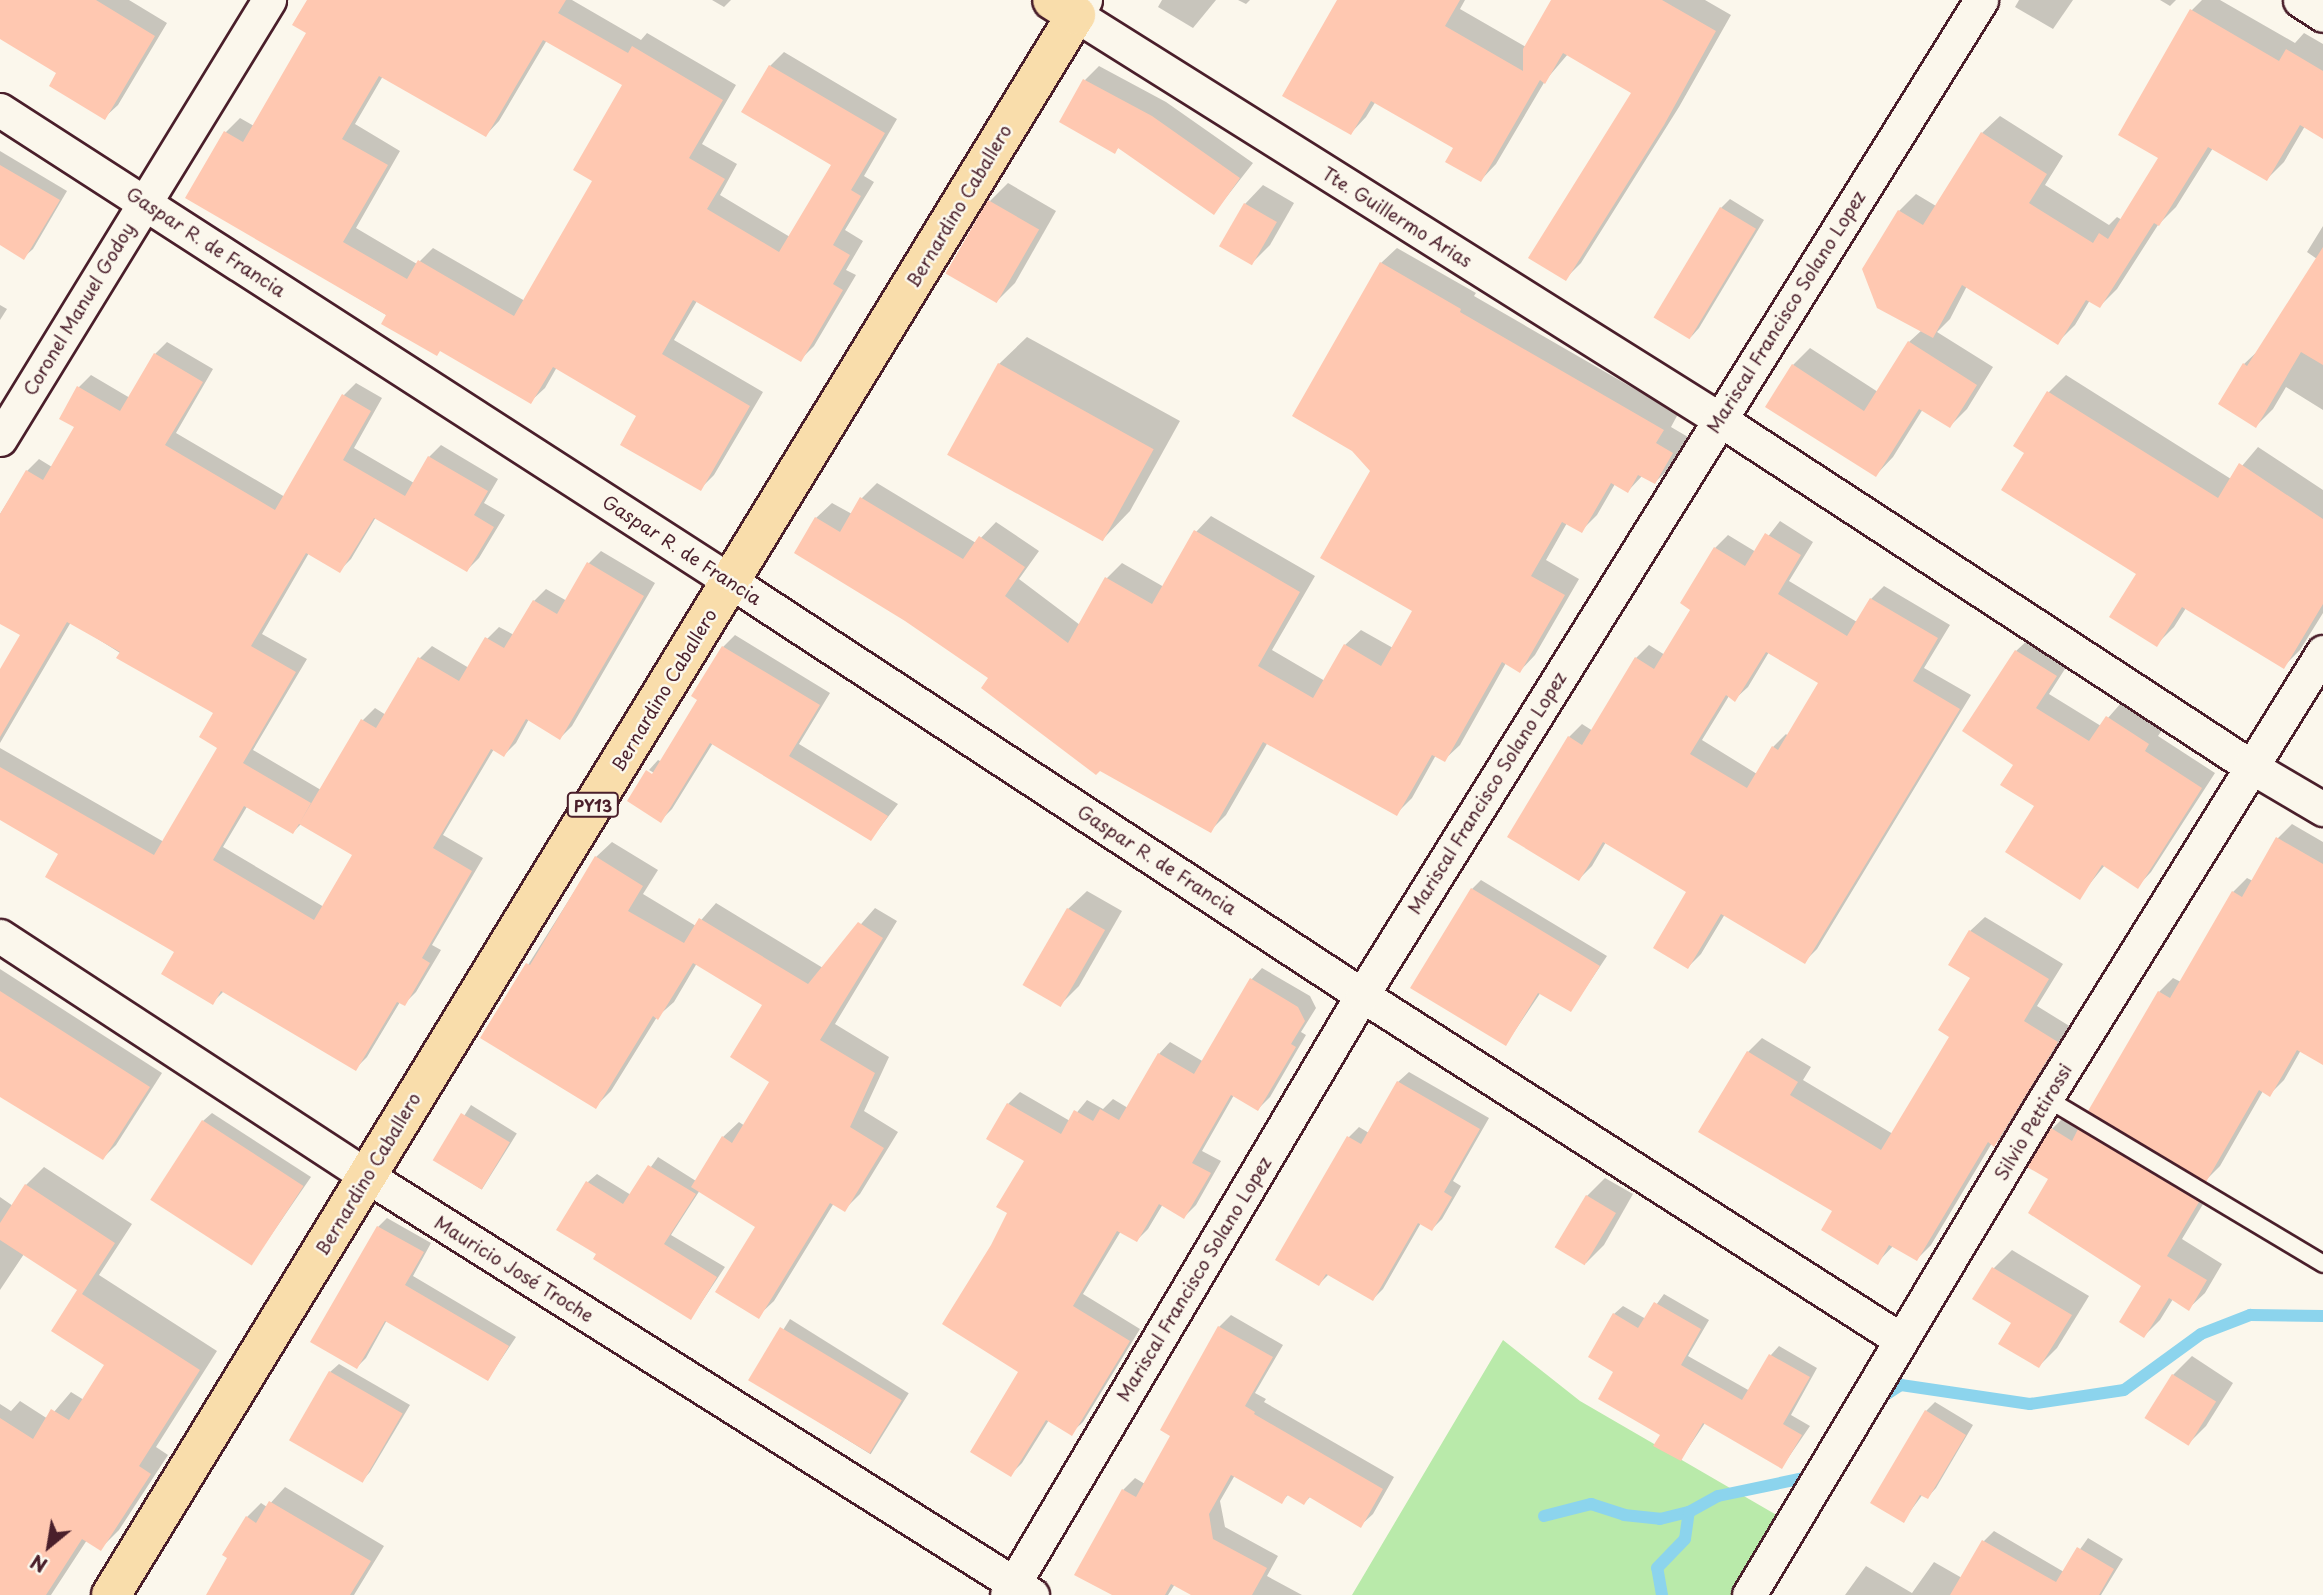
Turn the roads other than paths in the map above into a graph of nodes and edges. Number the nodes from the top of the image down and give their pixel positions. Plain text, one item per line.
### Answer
1 (269, 0) edge
2 (1981, 0) edge
3 (2300, 0) edge
4 (1071, 5) edge
5 (2323, 15) edge
6 (0, 110) edge
7 (144, 202) junction
8 (1719, 419) junction
9 (0, 439) edge
10 (730, 581) junction
11 (2323, 652) edge
12 (2250, 766) junction
13 (2323, 809) edge
14 (0, 936) edge
15 (1362, 995) junction
16 (2046, 1098) junction
17 (367, 1176) junction
18 (2323, 1264) edge
19 (1901, 1340) junction
20 (1017, 1591) edge
21 (111, 1595) edge
22 (1749, 1595) edge

1 - 7 street, Coronel Manuel Godoy
2 - 8 street, Mariscal Francisco Solano Lopez
3 - 5 street
4 - 8 street, Tte. Guillermo Arias
4 - 10 highway, Bernardino Caballero / PY13
6 - 7 street, Gaspar R. de Francia
7 - 9 street, Coronel Manuel Godoy
7 - 10 street, Gaspar R. de Francia
8 - 12 street, Tte. Guillermo Arias
8 - 15 street, Mariscal Francisco Solano Lopez
10 - 15 street, Gaspar R. de Francia
10 - 17 highway, Bernardino Caballero / PY13
11 - 12 street, Silvio Pettirossi
12 - 13 street, Tte. Guillermo Arias
12 - 16 street, Silvio Pettirossi
14 - 17 street, Mauricio José Troche
15 - 19 street, Gaspar R. de Francia
15 - 20 street, Mariscal Francisco Solano Lopez
16 - 18 lane
16 - 19 street, Silvio Pettirossi
17 - 20 street, Mauricio José Troche
17 - 21 highway, Bernardino Caballero / PY13
19 - 22 street, Silvio Pettirossi

